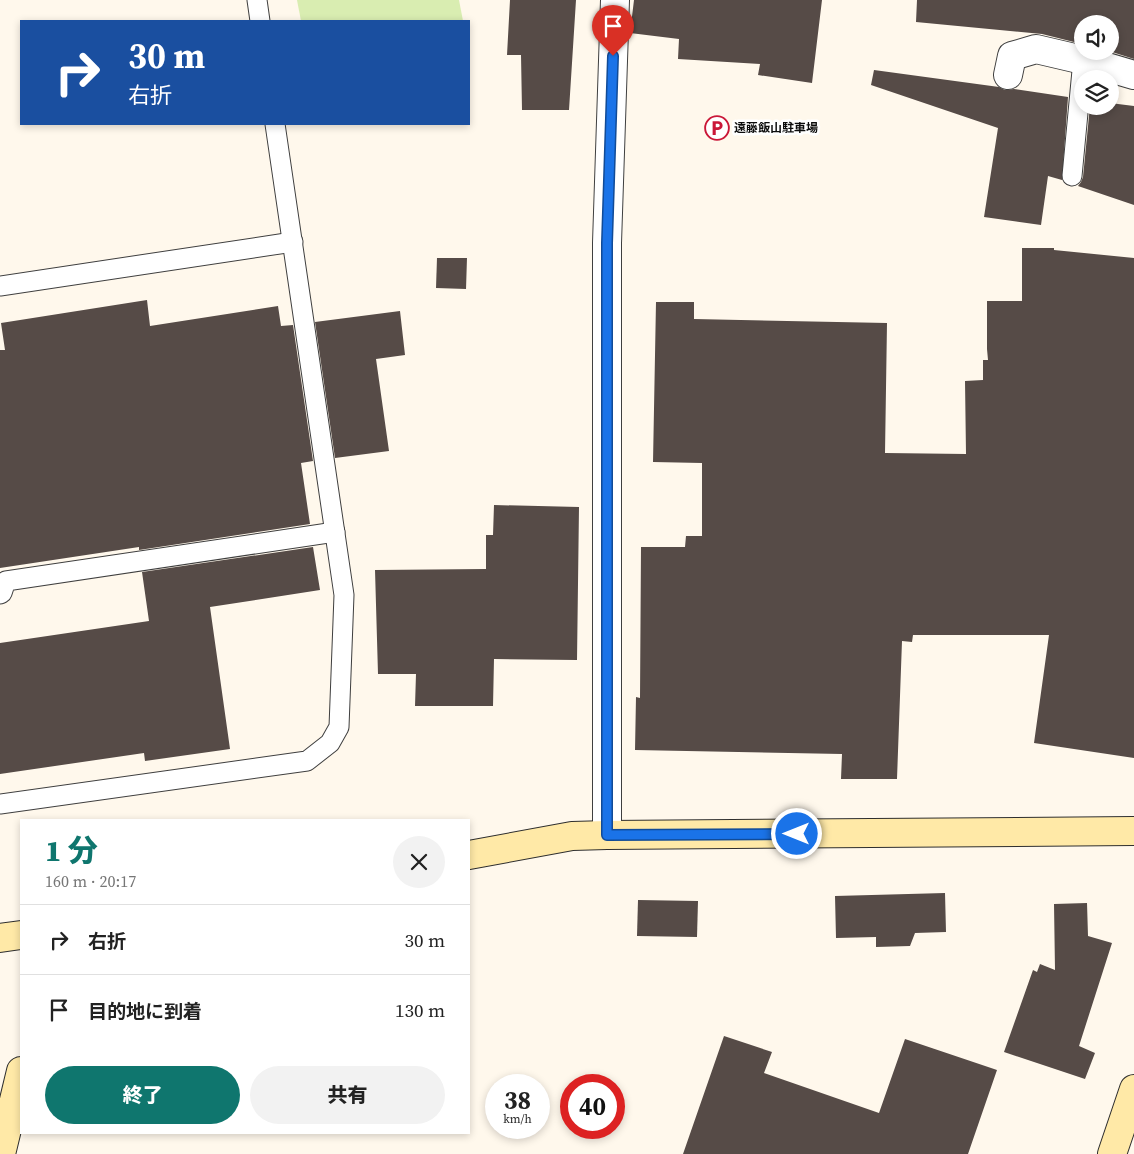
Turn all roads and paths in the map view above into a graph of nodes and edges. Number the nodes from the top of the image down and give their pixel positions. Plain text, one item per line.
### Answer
1 (257, 0) edge
2 (615, 0) edge
3 (260, 20) edge
4 (1074, 58) edge
5 (1083, 60) joint
6 (1008, 75) dead end
7 (1134, 75) edge
8 (275, 125) edge
9 (1072, 176) dead end
10 (293, 242) junction
11 (0, 286) edge
12 (335, 532) junction
13 (0, 594) edge
14 (0, 804) edge
15 (1134, 831) edge
16 (607, 835) junction
17 (470, 855) edge
18 (20, 935) edge
19 (0, 938) edge
20 (20, 1075) edge
21 (1134, 1089) edge
22 (1, 1154) edge
23 (1112, 1154) edge

1 - 3 lane
2 - 16 street
4 - 6 street
5 - 7 street
5 - 9 lane
8 - 10 lane
10 - 11 lane
10 - 12 lane
12 - 13 lane
12 - 14 lane
15 - 16 street
16 - 17 street
18 - 19 street
20 - 22 street
21 - 23 street

